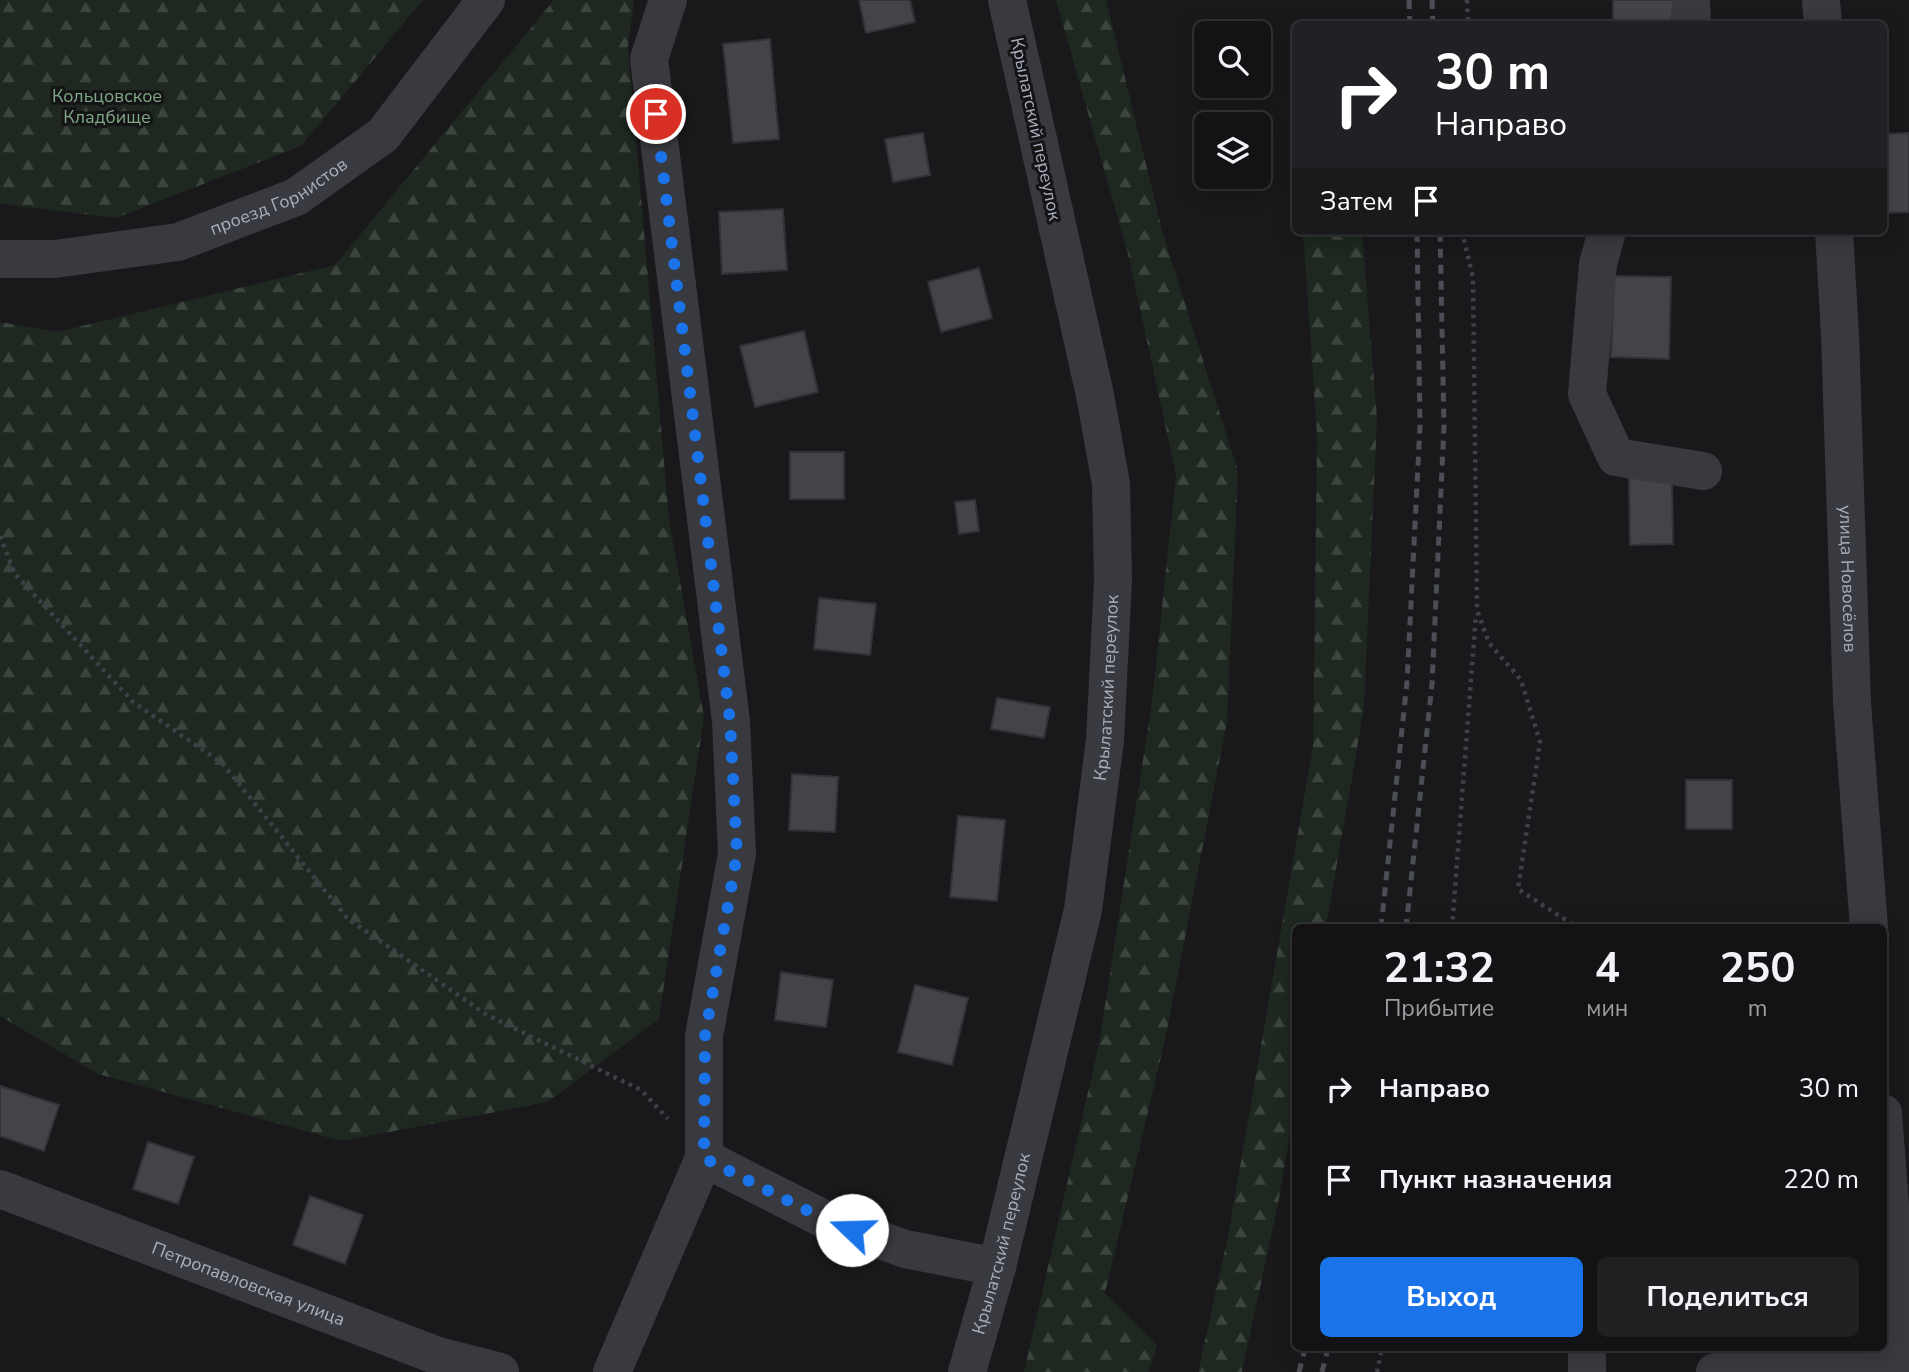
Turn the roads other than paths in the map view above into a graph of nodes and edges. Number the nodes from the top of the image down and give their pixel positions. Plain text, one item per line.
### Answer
1 (486, 0) edge
2 (668, 0) edge
3 (1007, 0) edge
4 (1691, 0) edge
5 (1821, 0) edge
6 (1692, 21) edge
7 (1823, 21) edge
8 (1606, 235) edge
9 (1834, 235) edge
10 (3, 263) edge
11 (1703, 471) dead end
12 (1869, 924) edge
13 (704, 1158) junction
14 (1887, 1164) edge
15 (0, 1189) edge
16 (997, 1267) junction
17 (1587, 1351) edge
18 (1903, 1368) edge
19 (500, 1372) edge
20 (612, 1372) edge
21 (967, 1372) edge
22 (1587, 1372) edge
23 (1715, 1372) edge

1 - 10 street, проезд Горнистов
2 - 13 street
3 - 16 street, Крылатский переулок
4 - 6 street
5 - 7 street
8 - 11 street
9 - 12 street, улица Новосёлов
13 - 16 street
13 - 20 street
14 - 18 street
15 - 19 street, Петропавловская улица
16 - 21 street, Крылатский переулок
17 - 22 street
18 - 23 street

